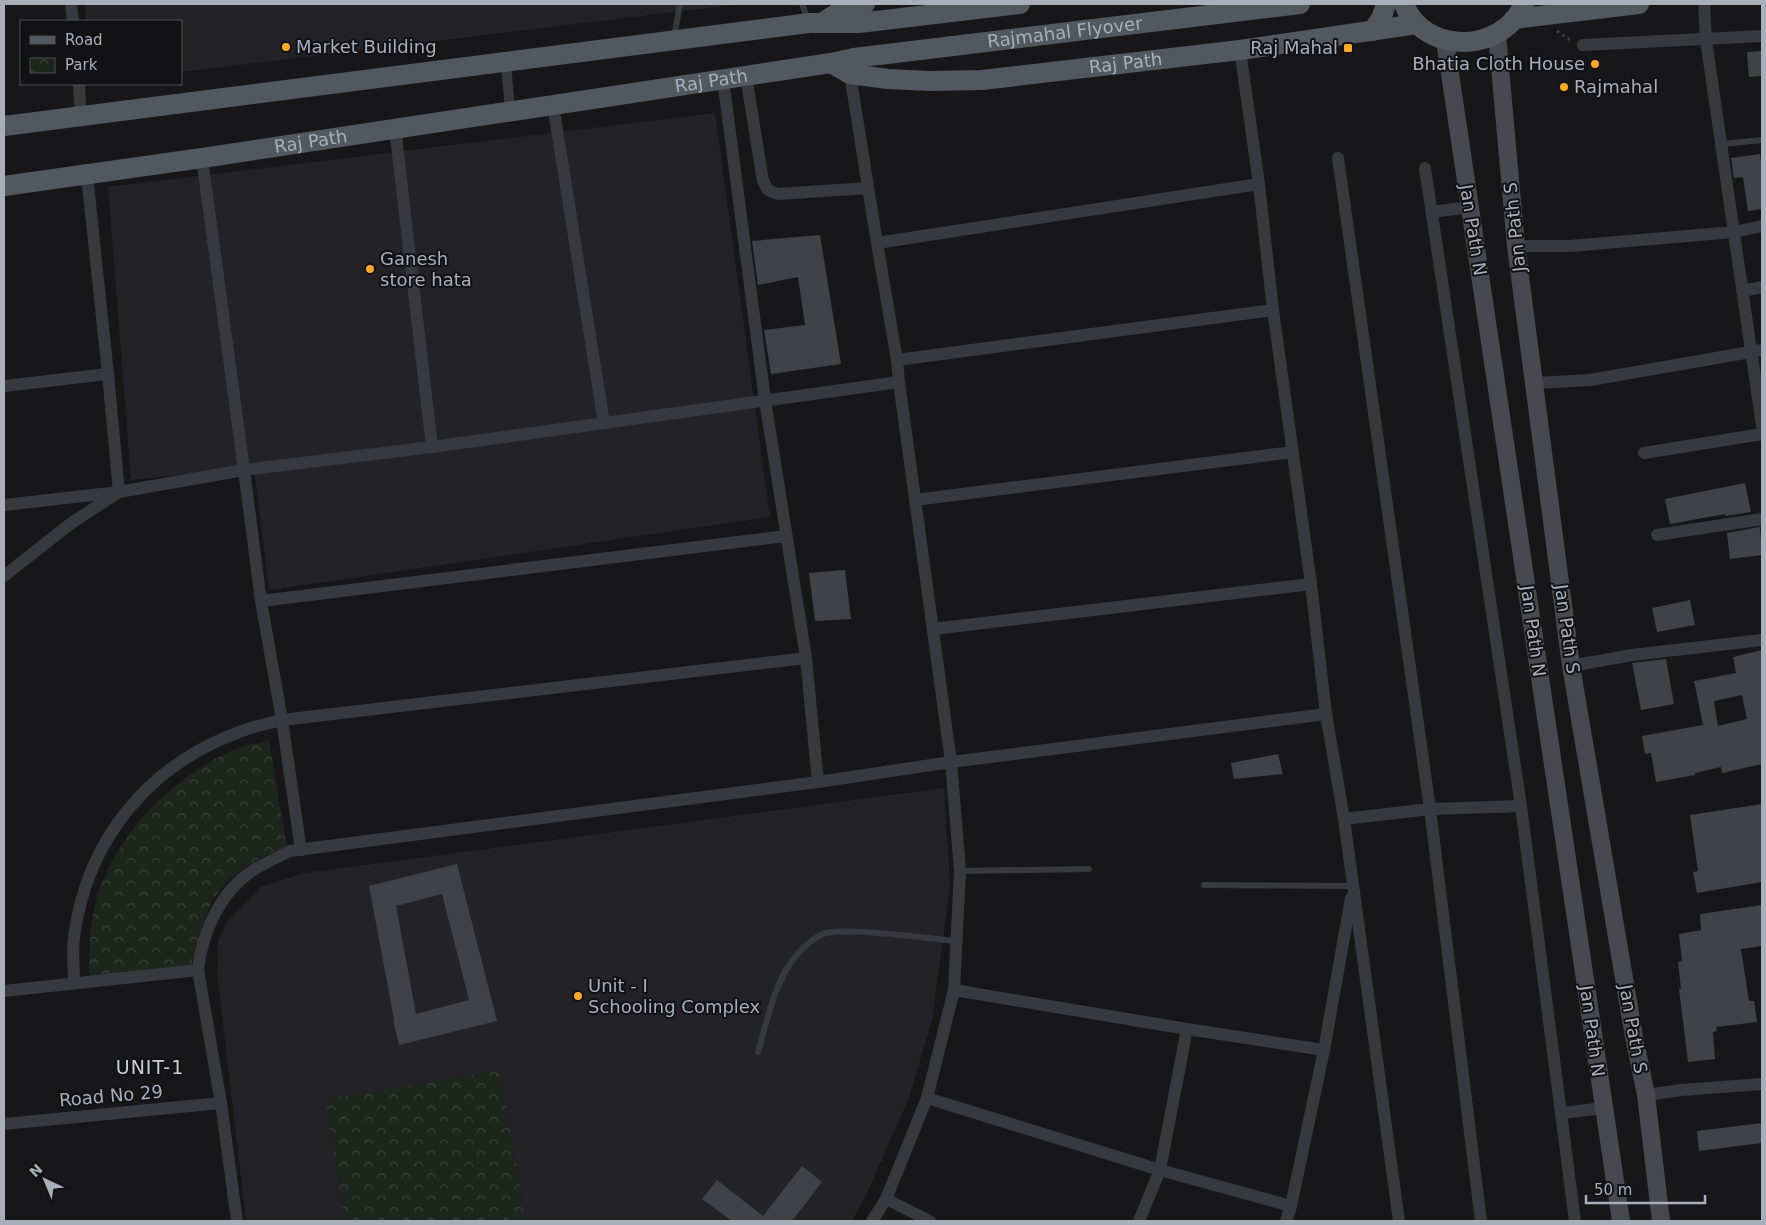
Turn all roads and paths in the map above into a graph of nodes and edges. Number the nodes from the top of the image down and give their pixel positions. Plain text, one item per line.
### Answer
1 (65, 4) edge
2 (72, 4) edge
3 (680, 4) edge
4 (802, 4) edge
5 (865, 4) edge
6 (1020, 4) edge
7 (1300, 4) edge
8 (1386, 4) edge
9 (1404, 4) edge
10 (1639, 4) edge
11 (1704, 4) edge
12 (845, 6) edge
13 (1519, 12) edge
14 (68, 20) edge
15 (73, 20) edge
16 (816, 23) junction
17 (1417, 24) junction
18 (1372, 31) junction
19 (1497, 34) junction
20 (1762, 36) edge
21 (1444, 40) junction
22 (1706, 40) junction
23 (674, 41) junction
24 (1583, 45) dead end
25 (1240, 50) junction
26 (506, 62) junction
27 (831, 63) junction
28 (850, 74) junction
29 (746, 76) junction
30 (722, 79) junction
31 (78, 85) edge
32 (553, 106) junction
33 (510, 112) junction
34 (82, 117) junction
35 (4, 126) edge
36 (395, 128) junction
37 (1762, 140) edge
38 (1722, 144) junction
39 (202, 158) junction
40 (1338, 158) dead end
41 (1424, 168) dead end
42 (87, 175) junction
43 (1259, 184) junction
44 (4, 186) edge
45 (868, 188) junction
46 (1470, 207) junction
47 (1432, 212) junction
48 (1762, 226) edge
49 (1734, 232) junction
50 (877, 243) junction
51 (1516, 246) junction
52 (1762, 287) edge
53 (1742, 291) junction
54 (1273, 310) junction
55 (1757, 351) edge
56 (897, 360) junction
57 (108, 374) junction
58 (899, 382) junction
59 (1534, 383) junction
60 (4, 386) edge
61 (765, 400) junction
62 (1760, 400) edge
63 (604, 423) junction
64 (1762, 426) edge
65 (1762, 434) edge
66 (432, 447) junction
67 (1293, 452) junction
68 (1644, 453) dead end
69 (244, 470) junction
70 (119, 492) junction
71 (915, 500) junction
72 (4, 505) edge
73 (1762, 519) edge
74 (1657, 535) dead end
75 (786, 536) junction
76 (4, 576) edge
77 (1311, 584) junction
78 (261, 601) junction
79 (933, 629) junction
80 (1762, 640) edge
81 (806, 658) junction
82 (1571, 666) junction
83 (1326, 714) junction
84 (282, 720) junction
85 (951, 762) junction
86 (818, 782) junction
87 (1521, 806) junction
88 (1430, 809) junction
89 (1344, 819) junction
90 (301, 850) junction
91 (1089, 869) dead end
92 (960, 871) junction
93 (1204, 885) dead end
94 (1354, 886) junction
95 (958, 941) junction
96 (198, 970) junction
97 (74, 983) junction
98 (954, 990) junction
99 (4, 992) edge
100 (1187, 1029) junction
101 (1324, 1050) junction
102 (758, 1052) dead end
103 (1762, 1084) edge
104 (1646, 1095) junction
105 (927, 1098) junction
106 (221, 1103) junction
107 (1604, 1108) junction
108 (1562, 1113) junction
109 (4, 1124) edge
110 (1160, 1170) junction
111 (886, 1199) junction
112 (1291, 1206) junction
113 (236, 1221) edge
114 (872, 1221) edge
115 (930, 1221) edge
116 (1139, 1221) edge
117 (1286, 1221) edge
118 (1399, 1221) edge
119 (1481, 1221) edge
120 (1575, 1221) edge
121 (1621, 1221) edge
122 (1661, 1221) edge

1 - 14 lane
2 - 15 street
3 - 23 lane
4 - 16 lane
5 - 12 main road
6 - 16 main road, Rajmahal Flyover
7 - 27 main road, Rajmahal Flyover
8 - 18 main road
9 - 17 main road
10 - 13 main road
11 - 22 street
12 - 16 main road
13 - 19 main road
16 - 23 main road
17 - 18 main road, Raj Path
17 - 21 main road
18 - 25 main road, Raj Path
19 - 21 main road
19 - 51 main road, Jan Path S
20 - 22 street
21 - 46 main road, Jan Path N
22 - 24 street
22 - 38 street
23 - 26 main road
25 - 28 main road, Raj Path
25 - 43 street
26 - 33 street
26 - 34 main road
27 - 28 main road, Raj Path
27 - 29 main road, Raj Path
28 - 45 street
29 - 30 main road, Raj Path
29 - 45 street
30 - 32 main road, Raj Path
30 - 61 street
31 - 34 street
32 - 33 main road, Raj Path
32 - 63 street
33 - 36 main road, Raj Path
34 - 35 main road
36 - 39 main road, Raj Path
36 - 66 street
37 - 38 lane
38 - 49 street
39 - 42 main road, Raj Path
39 - 69 street
40 - 88 street
41 - 47 street
42 - 44 main road, Raj Path
42 - 57 street
43 - 50 street
43 - 54 street
45 - 50 street
46 - 47 street
46 - 107 main road, Jan Path N
47 - 87 street
48 - 49 street
49 - 51 street
49 - 53 street
50 - 56 street
51 - 59 main road, Jan Path S
52 - 53 street
53 - 55 street
54 - 56 street
54 - 67 street
55 - 59 street
55 - 62 street
56 - 58 street
57 - 60 street
57 - 70 street
58 - 61 street
58 - 71 street
59 - 82 main road, Jan Path S
61 - 63 street
61 - 75 street
62 - 64 street
63 - 66 street
65 - 68 street
66 - 69 street
67 - 71 street
67 - 77 street
69 - 70 street
69 - 78 street
70 - 72 street
70 - 76 street
71 - 79 street
73 - 74 street
75 - 78 street
75 - 81 street
77 - 79 street
77 - 83 street
78 - 84 street
79 - 85 street
80 - 82 street
81 - 84 street
81 - 86 street
82 - 104 main road, Jan Path S
83 - 85 street
83 - 89 street
84 - 90 street
84 - 97 street
85 - 86 street
85 - 92 street
86 - 90 street
87 - 88 street
87 - 108 street
88 - 89 street
88 - 119 street
89 - 94 street
90 - 96 street
91 - 92 lane
92 - 95 street
93 - 94 lane
94 - 101 street
94 - 118 street
95 - 98 street
95 - 102 lane
96 - 97 street
96 - 106 street
97 - 99 street
98 - 100 street
98 - 105 street
100 - 101 street
100 - 110 street
101 - 112 street
103 - 104 street
104 - 122 main road, Jan Path S
105 - 110 street
105 - 111 street
106 - 109 street, Road No 29
106 - 113 street
107 - 108 street
107 - 121 main road, Jan Path N
108 - 120 street
110 - 112 street
110 - 116 street
111 - 114 street
111 - 115 street
112 - 117 street

